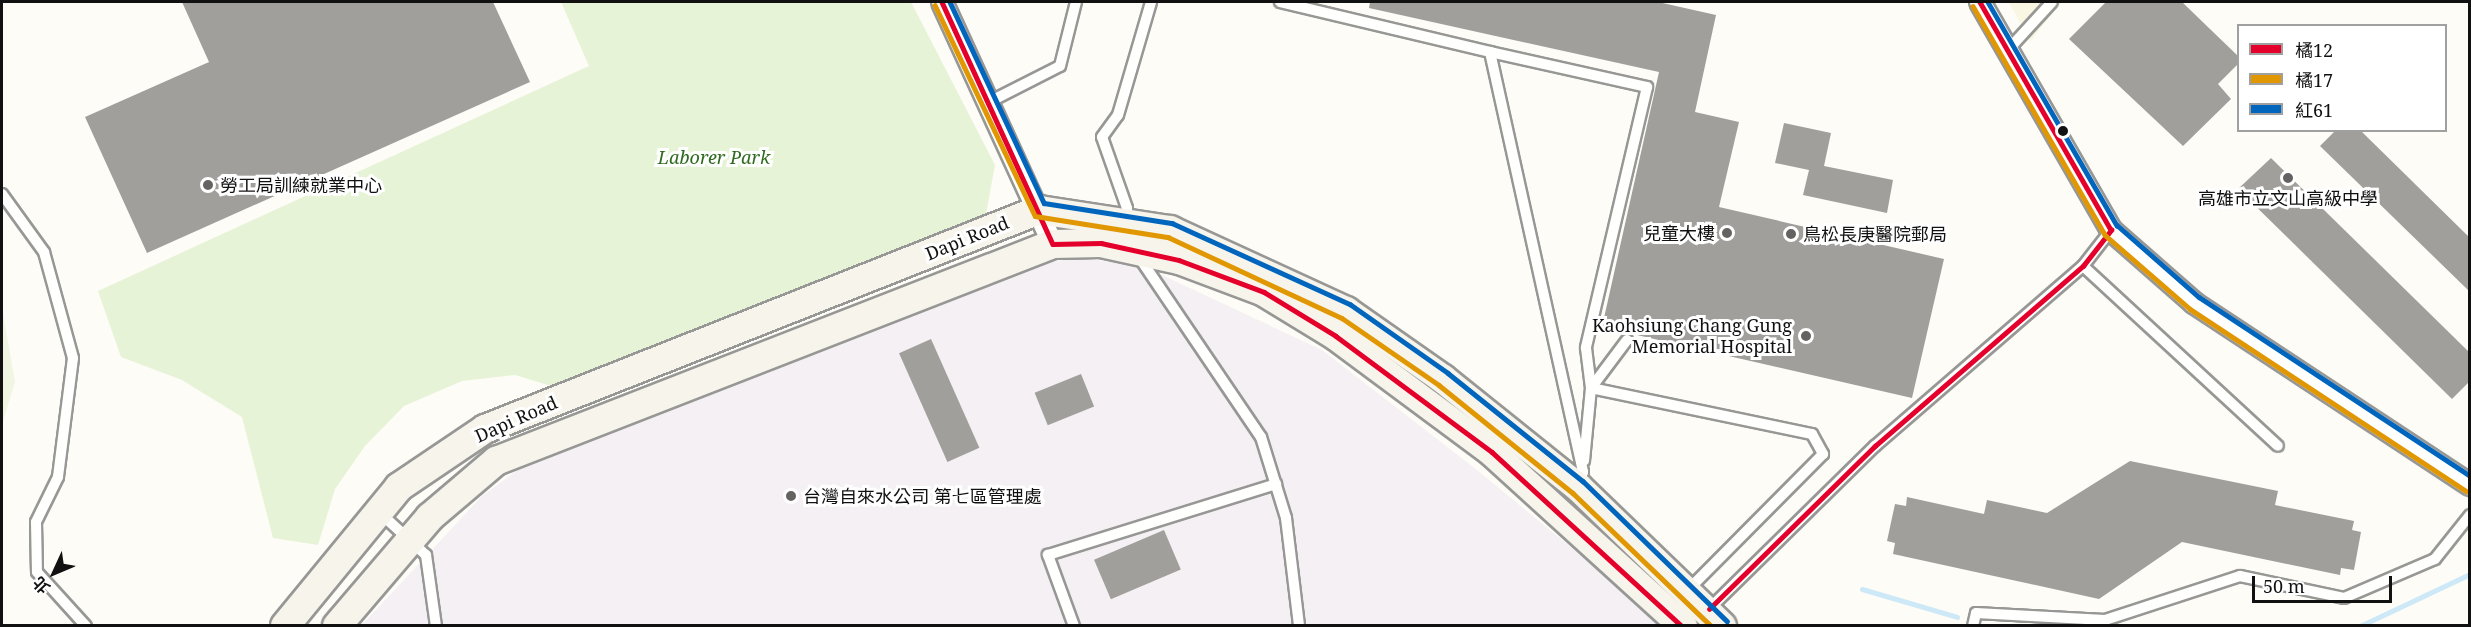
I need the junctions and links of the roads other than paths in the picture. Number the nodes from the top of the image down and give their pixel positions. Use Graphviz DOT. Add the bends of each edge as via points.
graph roads {
  1 [pos="942,2"];
  2 [pos="1076,2"];
  3 [pos="1151,2"];
  4 [pos="1280,2"];
  5 [pos="1980,2"];
  6 [pos="2052,2"];
  7 [pos="2008,50"];
  8 [pos="1490,52"];
  9 [pos="991,100"];
  10 [pos="2,194"];
  11 [pos="1039,210"];
  12 [pos="1126,221"];
  13 [pos="2111,230"];
  14 [pos="1053,244"];
  15 [pos="1134,249"];
  16 [pos="2083,266"];
  17 [pos="1627,340"];
  18 [pos="1591,388"];
  19 [pos="2278,446"];
  20 [pos="1580,479"];
  21 [pos="1276,484"];
  22 [pos="2469,485"];
  23 [pos="379,512"];
  24 [pos="2469,515"];
  25 [pos="411,539"];
  26 [pos="1706,608"];
  27 [pos="86,626"];
  28 [pos="285,626"];
  29 [pos="337,626"];
  30 [pos="436,626"];
  31 [pos="1074,626"];
  32 [pos="1299,626"];
  33 [pos="1683,626"];
  34 [pos="1973,626"];
  1 -- 9 [label="street"];
  2 -- 9 [label="lane" via="1060,66"];
  3 -- 12 [label="lane" via="1118,115 1102,137"];
  4 -- 8 [label="lane"];
  5 -- 7 [label="street"];
  6 -- 7 [label="lane"];
  7 -- 13 [label="street"];
  8 -- 18 [label="lane" via="1647,87 1586,348"];
  8 -- 20 [label="lane"];
  9 -- 11 [label="street"];
  10 -- 27 [label="lane" via="44,252 73,358 58,477 36,522 37,572"];
  11 -- 12 [label="main road, Dapi Road"];
  11 -- 14 [label="street"];
  11 -- 23 [label="main road, Dapi Road" via="485,429 399,487"];
  12 -- 20 [label="main road, Dapi Road" via="1170,230 1346,311"];
  13 -- 16 [label="lane"];
  13 -- 22 [label="street" via="2194,303"];
  14 -- 15 [label="main road, Dapi Road"];
  14 -- 25 [label="main road, Dapi Road" via="496,461"];
  15 -- 21 [label="lane" via="1261,437"];
  15 -- 33 [label="main road, Dapi Road" via="1179,260 1264,292 1336,336 1492,452"];
  16 -- 19 [label="lane"];
  16 -- 26 [label="lane" via="1875,446"];
  17 -- 18 [label="lane"];
  18 -- 20 [label="lane"];
  18 -- 26 [label="lane" via="1812,434 1822,454"];
  20 -- 26 [label="main road, Dapi Road"];
  21 -- 31 [label="lane" via="1048,555"];
  21 -- 32 [label="lane" via="1287,518"];
  23 -- 25 [label="lane"];
  23 -- 28 [label="main road, Dapi Road"];
  24 -- 34 [label="lane" via="2435,559 2343,598 2240,576 2105,620 1976,614"];
  25 -- 29 [label="main road, Dapi Road"];
  25 -- 30 [label="lane" via="426,555"];
}
